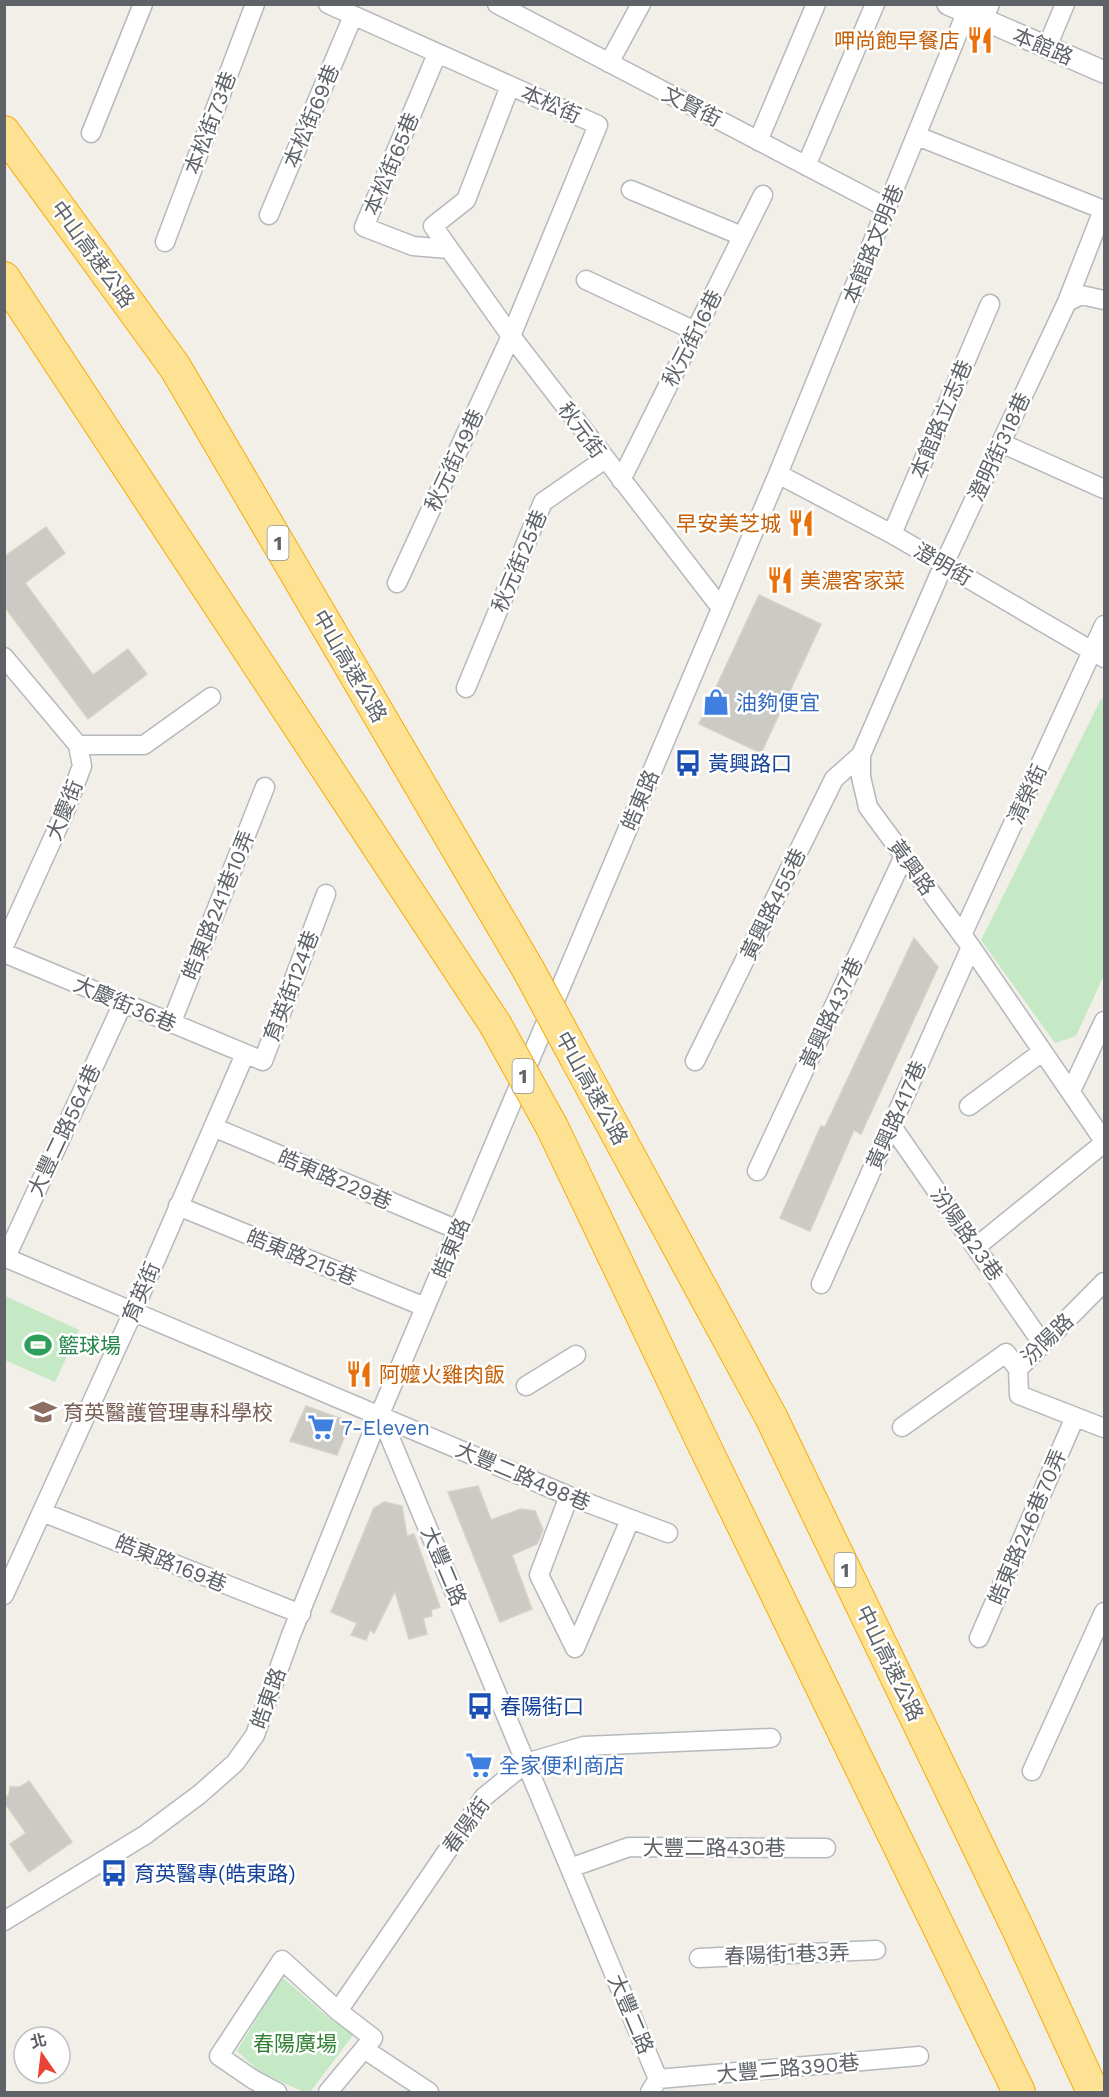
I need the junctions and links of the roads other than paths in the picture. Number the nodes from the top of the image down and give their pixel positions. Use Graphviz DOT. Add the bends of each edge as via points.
graph roads {
  1 [pos="143,4"];
  2 [pos="255,4"];
  3 [pos="328,4"];
  4 [pos="496,4"];
  5 [pos="641,4"];
  6 [pos="816,4"];
  7 [pos="875,4"];
  8 [pos="1065,4"];
  9 [pos="972,10"];
  10 [pos="353,16"];
  11 [pos="1047,47"];
  12 [pos="437,54"];
  13 [pos="609,63"];
  14 [pos="1104,72"];
  15 [pos="510,86"];
  16 [pos="4,132"];
  17 [pos="91,133"];
  18 [pos="917,136"];
  19 [pos="758,141"];
  20 [pos="806,166"];
  21 [pos="631,190"];
  22 [pos="763,195"];
  23 [pos="887,208"];
  24 [pos="1104,210"];
  25 [pos="269,215"];
  26 [pos="742,237"];
  27 [pos="165,242"];
  28 [pos="448,249"];
  29 [pos="4,278"];
  30 [pos="586,280"];
  31 [pos="1104,300"];
  32 [pos="1067,302"];
  33 [pos="990,304"];
  34 [pos="695,331"];
  35 [pos="511,336"];
  36 [pos="1001,443"];
  37 [pos="605,459"];
  38 [pos="778,474"];
  39 [pos="621,480"];
  40 [pos="1104,489"];
  41 [pos="892,534"];
  42 [pos="944,564"];
  43 [pos="397,584"];
  44 [pos="721,608"];
  45 [pos="1104,625"];
  46 [pos="1098,655"];
  47 [pos="4,657"];
  48 [pos="466,688"];
  49 [pos="211,698"];
  50 [pos="78,745"];
  51 [pos="861,754"];
  52 [pos="265,787"];
  53 [pos="903,856"];
  54 [pos="326,894"];
  55 [pos="966,941"];
  56 [pos="4,946"];
  57 [pos="4,953"];
  58 [pos="123,1003"];
  59 [pos="1104,1021"];
  60 [pos="171,1024"];
  61 [pos="1042,1052"];
  62 [pos="245,1054"];
  63 [pos="695,1060"];
  64 [pos="1071,1091"];
  65 [pos="969,1106"];
  66 [pos="891,1125"];
  67 [pos="213,1127"];
  68 [pos="1104,1142"];
  69 [pos="758,1171"];
  70 [pos="178,1206"];
  71 [pos="458,1230"];
  72 [pos="976,1247"];
  73 [pos="5,1257"];
  74 [pos="1104,1282"];
  75 [pos="821,1284"];
  76 [pos="425,1307"];
  77 [pos="132,1312"];
  78 [pos="1042,1343"];
  79 [pos="576,1355"];
  80 [pos="1018,1369"];
  81 [pos="526,1386"];
  82 [pos="380,1414"];
  83 [pos="1075,1417"];
  84 [pos="902,1427"];
  85 [pos="1104,1428"];
  86 [pos="569,1496"];
  87 [pos="42,1512"];
  88 [pos="630,1520"];
  89 [pos="668,1533"];
  90 [pos="4,1595"];
  91 [pos="1104,1611"];
  92 [pos="301,1614"];
  93 [pos="979,1638"];
  94 [pos="771,1738"];
  95 [pos="526,1763"];
  96 [pos="1032,1771"];
  97 [pos="826,1848"];
  98 [pos="570,1868"];
  99 [pos="4,1921"];
  100 [pos="876,1950"];
  101 [pos="699,1958"];
  102 [pos="338,2011"];
  103 [pos="364,2049"];
  104 [pos="919,2056"];
  105 [pos="249,2086"];
  106 [pos="654,2086"];
  107 [pos="277,2092"];
  108 [pos="328,2092"];
  109 [pos="429,2092"];
  110 [pos="1019,2092"];
  111 [pos="1094,2092"];
  1 -- 17 [label="street"];
  2 -- 27 [label="street, 本松街73巷"];
  3 -- 10 [label="street, 本松街"];
  4 -- 13 [label="street, 文賢街"];
  5 -- 13 [label="street"];
  6 -- 19 [label="street"];
  7 -- 20 [label="street"];
  8 -- 11 [label="street"];
  9 -- 11 [label="street, 本館路"];
  9 -- 18 [label="street, 本館路文明巷"];
  10 -- 12 [label="street, 本松街"];
  10 -- 25 [label="street, 本松街69巷"];
  11 -- 14 [label="street, 本館路"];
  12 -- 15 [label="street, 本松街"];
  12 -- 28 [label="street, 本松街65巷" via="364,227 413,246"];
  13 -- 19 [label="street, 文賢街"];
  15 -- 28 [label="street, 秋元街" via="466,200 433,226"];
  15 -- 35 [label="street, 本松街" via="598,126"];
  16 -- 111 [label="highway, 中山高速公路 / 1, bridge" via="175,367 528,969 771,1417"];
  18 -- 23 [label="street, 本館路文明巷"];
  18 -- 24 [label="street"];
  19 -- 20 [label="street, 文賢街"];
  20 -- 23 [label="street, 文賢街"];
  21 -- 26 [label="street"];
  22 -- 26 [label="street, 秋元街16巷"];
  23 -- 38 [label="street, 本館路文明巷"];
  24 -- 32 [label="street, 澄明街318巷"];
  26 -- 34 [label="street, 秋元街16巷"];
  28 -- 35 [label="street, 秋元街"];
  29 -- 110 [label="highway, 1, bridge" via="495,1024 552,1127"];
  30 -- 34 [label="street"];
  31 -- 32 [label="street" via="1081,295"];
  32 -- 36 [label="street, 澄明街318巷"];
  33 -- 41 [label="street, 本館路立志巷"];
  34 -- 39 [label="street, 秋元街16巷"];
  35 -- 37 [label="street, 秋元街"];
  35 -- 43 [label="street, 秋元街49巷"];
  36 -- 40 [label="street"];
  36 -- 42 [label="street, 澄明街318巷"];
  37 -- 39 [label="street, 秋元街"];
  37 -- 48 [label="street, 秋元街25巷" via="543,502"];
  38 -- 41 [label="street, 澄明街"];
  38 -- 44 [label="street, 皓東路"];
  39 -- 44 [label="street, 秋元街"];
  41 -- 42 [label="street, 澄明街"];
  42 -- 46 [label="street, 澄明街"];
  42 -- 51 [label="street, 黃興路"];
  44 -- 71 [label="street, 皓東路"];
  45 -- 46 [label="street, 清榮街"];
  46 -- 55 [label="street, 清榮街"];
  47 -- 50 [label="street"];
  49 -- 50 [label="street" via="144,745"];
  50 -- 56 [label="street, 大慶街" via="82,766"];
  51 -- 53 [label="street, 黃興路" via="861,777 868,807"];
  51 -- 63 [label="street, 黃興路455巷" via="834,779"];
  52 -- 60 [label="street, 皓東路241巷10弄"];
  53 -- 55 [label="street, 黃興路"];
  53 -- 69 [label="street, 黃興路437巷"];
  54 -- 62 [label="street, 育英街124巷" via="263,1061"];
  55 -- 61 [label="street, 黃興路"];
  55 -- 66 [label="street, 黃興路417巷"];
  57 -- 58 [label="street, 大慶街36巷"];
  58 -- 60 [label="street, 大慶街36巷"];
  58 -- 73 [label="street, 大豐二路564巷"];
  59 -- 64 [label="street"];
  60 -- 62 [label="street, 大慶街36巷"];
  61 -- 64 [label="street, 黃興路"];
  61 -- 65 [label="street"];
  62 -- 67 [label="street, 育英街"];
  64 -- 68 [label="street, 黃興路"];
  66 -- 72 [label="street, 汾陽路23巷"];
  66 -- 75 [label="street, 黃興路417巷"];
  67 -- 70 [label="street, 育英街"];
  67 -- 71 [label="street, 皓東路229巷"];
  68 -- 72 [label="street"];
  70 -- 76 [label="street, 皓東路215巷"];
  70 -- 77 [label="street, 育英街"];
  71 -- 76 [label="street, 皓東路"];
  72 -- 78 [label="street, 汾陽路23巷"];
  73 -- 77 [label="street"];
  74 -- 78 [label="street, 汾陽路"];
  76 -- 82 [label="street, 皓東路"];
  77 -- 82 [label="street"];
  77 -- 87 [label="street, 育英街"];
  78 -- 80 [label="street, 汾陽路"];
  79 -- 81 [label="street"];
  80 -- 83 [label="street" via="1019,1395"];
  80 -- 84 [label="street, 汾陽路" via="1006,1353"];
  82 -- 86 [label="street, 大豐二路498巷"];
  82 -- 92 [label="street, 皓東路"];
  82 -- 95 [label="street, 大豐二路"];
  83 -- 85 [label="street"];
  83 -- 93 [label="street, 皓東路246巷70弄"];
  86 -- 88 [label="street, 大豐二路498巷"];
  86 -- 88 [label="street" via="539,1575 575,1648"];
  87 -- 90 [label="street, 育英街"];
  87 -- 92 [label="street, 皓東路169巷"];
  88 -- 89 [label="street, 大豐二路498巷"];
  91 -- 96 [label="street"];
  92 -- 99 [label="street, 皓東路" via="255,1735 235,1763 145,1835"];
  94 -- 95 [label="street, 春陽街" via="584,1746"];
  95 -- 98 [label="street, 大豐二路"];
  95 -- 102 [label="street, 春陽街" via="484,1797"];
  97 -- 98 [label="street, 大豐二路430巷" via="629,1847"];
  98 -- 106 [label="street, 大豐二路"];
  100 -- 101 [label="street, 春陽街1巷3弄"];
  102 -- 103 [label="street" via="372,2038"];
  102 -- 105 [label="street" via="282,1960 219,2056"];
  103 -- 108 [label="street"];
  103 -- 109 [label="street"];
  104 -- 106 [label="street, 大豐二路390巷"];
  105 -- 107 [label="street"];
}
